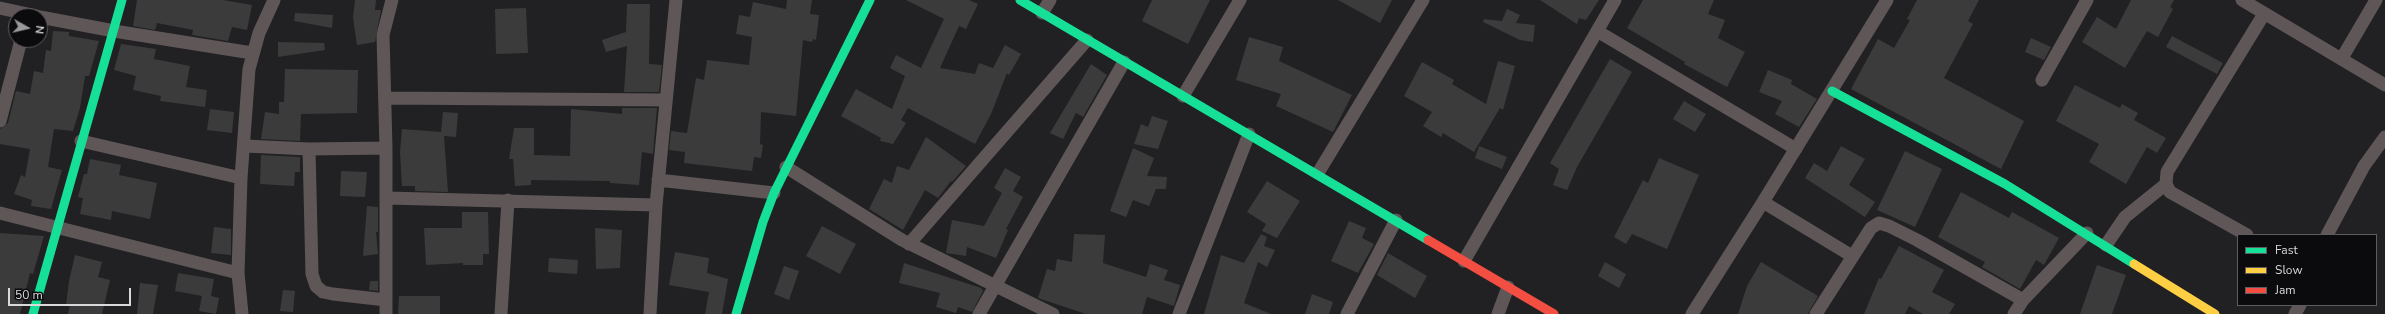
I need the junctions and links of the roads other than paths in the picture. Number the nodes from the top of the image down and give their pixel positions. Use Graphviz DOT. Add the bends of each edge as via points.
graph roads {
  1 [pos="122,0"];
  2 [pos="274,0"];
  3 [pos="392,0"];
  4 [pos="676,0"];
  5 [pos="870,0"];
  6 [pos="1020,0"];
  7 [pos="1050,0"];
  8 [pos="1240,0"];
  9 [pos="1423,0"];
  10 [pos="1615,0"];
  11 [pos="1887,0"];
  12 [pos="2087,0"];
  13 [pos="2242,0"];
  14 [pos="2376,0"];
  15 [pos="1042,13"];
  16 [pos="2264,14"];
  17 [pos="48,19"];
  18 [pos="114,31"];
  19 [pos="1597,31"];
  20 [pos="1087,40"];
  21 [pos="18,48"];
  22 [pos="252,54"];
  23 [pos="2342,58"];
  24 [pos="1124,62"];
  25 [pos="5,78"];
  26 [pos="2042,80"];
  27 [pos="2385,85"];
  28 [pos="1832,91"];
  29 [pos="1182,96"];
  30 [pos="385,98"];
  31 [pos="666,100"];
  32 [pos="0,121"];
  33 [pos="1249,134"];
  34 [pos="2385,137"];
  35 [pos="81,141"];
  36 [pos="245,146"];
  37 [pos="386,148"];
  38 [pos="309,149"];
  39 [pos="1796,149"];
  40 [pos="786,168"];
  41 [pos="1318,173"];
  42 [pos="242,178"];
  43 [pos="658,180"];
  44 [pos="2166,184"];
  45 [pos="774,193"];
  46 [pos="387,198"];
  47 [pos="508,200"];
  48 [pos="1763,202"];
  49 [pos="656,204"];
  50 [pos="0,213"];
  51 [pos="1396,220"];
  52 [pos="58,230"];
  53 [pos="2087,233"];
  54 [pos="2245,234"];
  55 [pos="2328,234"];
  56 [pos="909,244"];
  57 [pos="2106,245"];
  58 [pos="1852,256"];
  59 [pos="1464,261"];
  60 [pos="238,273"];
  61 [pos="995,287"];
  62 [pos="1508,287"];
  63 [pos="386,300"];
  64 [pos="2023,300"];
  65 [pos="33,314"];
  66 [pos="242,314"];
  67 [pos="386,314"];
  68 [pos="501,314"];
  69 [pos="650,314"];
  70 [pos="736,314"];
  71 [pos="979,314"];
  72 [pos="1053,314"];
  73 [pos="1179,314"];
  74 [pos="1347,314"];
  75 [pos="1498,314"];
  76 [pos="1554,314"];
  77 [pos="1692,314"];
  78 [pos="1816,314"];
  79 [pos="2014,314"];
  80 [pos="2215,314"];
  1 -- 18 [label="street"];
  2 -- 22 [label="street"];
  3 -- 30 [label="street" via="383,35"];
  4 -- 31 [label="street"];
  5 -- 40 [label="street"];
  6 -- 15 [label="street"];
  7 -- 15 [label="street"];
  8 -- 29 [label="street"];
  9 -- 41 [label="street"];
  10 -- 19 [label="street"];
  11 -- 28 [label="street"];
  12 -- 26 [label="street"];
  13 -- 16 [label="street"];
  14 -- 23 [label="street"];
  15 -- 20 [label="street"];
  16 -- 23 [label="street"];
  16 -- 44 [label="street" via="2167,172"];
  17 -- 18 [label="street"];
  18 -- 22 [label="street"];
  18 -- 35 [label="street"];
  19 -- 39 [label="street"];
  19 -- 59 [label="street"];
  20 -- 24 [label="street"];
  20 -- 56 [label="street"];
  21 -- 25 [label="street"];
  22 -- 36 [label="street"];
  23 -- 27 [label="street"];
  24 -- 29 [label="street"];
  24 -- 61 [label="street"];
  25 -- 32 [label="street"];
  28 -- 39 [label="street"];
  28 -- 53 [label="street" via="1929,141"];
  29 -- 33 [label="street"];
  30 -- 31 [label="street"];
  30 -- 37 [label="street"];
  31 -- 43 [label="street"];
  33 -- 41 [label="street"];
  33 -- 73 [label="street"];
  34 -- 55 [label="street" via="2364,166"];
  35 -- 42 [label="street"];
  35 -- 52 [label="street"];
  36 -- 38 [label="street"];
  36 -- 42 [label="street"];
  37 -- 38 [label="street"];
  37 -- 46 [label="street"];
  38 -- 63 [label="street" via="312,274 316,286 323,292"];
  39 -- 48 [label="street"];
  40 -- 45 [label="street"];
  40 -- 56 [label="street"];
  41 -- 51 [label="street"];
  42 -- 60 [label="street"];
  43 -- 45 [label="street"];
  43 -- 49 [label="street"];
  44 -- 54 [label="street" via="2170,192"];
  44 -- 57 [label="street" via="2125,217"];
  45 -- 70 [label="street"];
  46 -- 47 [label="street"];
  46 -- 63 [label="street"];
  47 -- 49 [label="street"];
  47 -- 68 [label="street"];
  48 -- 58 [label="street"];
  48 -- 77 [label="street"];
  49 -- 69 [label="street"];
  50 -- 52 [label="street"];
  51 -- 59 [label="street"];
  51 -- 74 [label="street"];
  52 -- 60 [label="street"];
  52 -- 65 [label="street"];
  53 -- 57 [label="street"];
  53 -- 64 [label="street"];
  56 -- 61 [label="street"];
  57 -- 80 [label="street"];
  58 -- 64 [label="street" via="1871,228 1879,223 1889,226"];
  58 -- 78 [label="street"];
  59 -- 62 [label="street"];
  60 -- 66 [label="street"];
  61 -- 71 [label="street"];
  61 -- 72 [label="street"];
  62 -- 75 [label="street"];
  62 -- 76 [label="street"];
  63 -- 67 [label="street"];
  64 -- 79 [label="street"];
}
